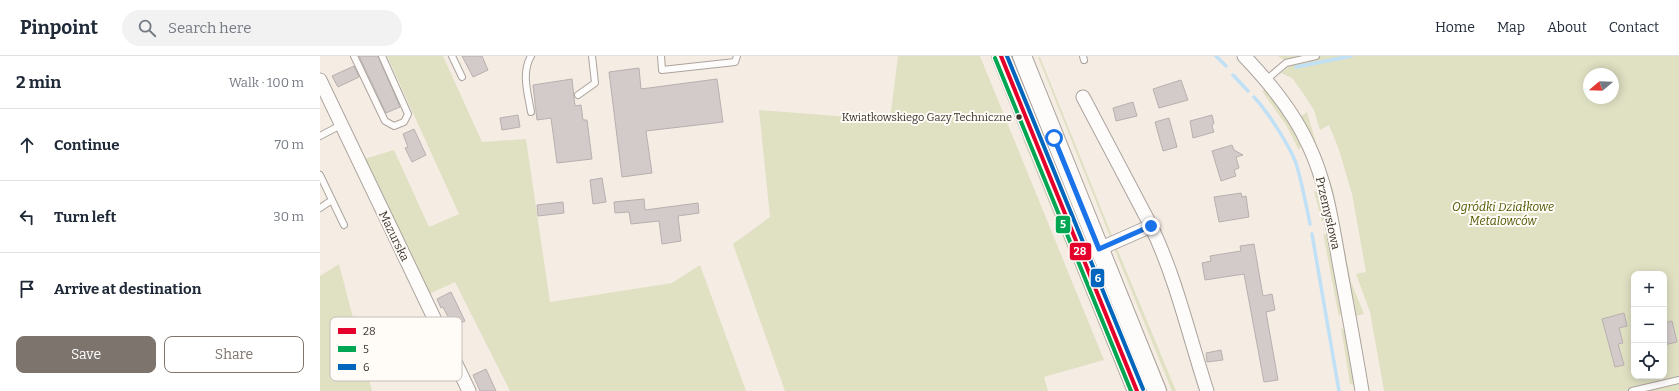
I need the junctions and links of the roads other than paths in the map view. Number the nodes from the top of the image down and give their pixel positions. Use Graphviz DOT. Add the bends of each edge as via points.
graph roads {
  1 [pos="354,56"];
  2 [pos="382,56"];
  3 [pos="452,56"];
  4 [pos="531,56"];
  5 [pos="592,56"];
  6 [pos="661,56"];
  7 [pos="736,56"];
  8 [pos="1001,56"];
  9 [pos="1022,56"];
  10 [pos="1244,56"];
  11 [pos="1316,56"];
  12 [pos="462,77"];
  13 [pos="320,80"];
  14 [pos="1266,80"];
  15 [pos="578,95"];
  16 [pos="1083,97"];
  17 [pos="531,112"];
  18 [pos="341,125"];
  19 [pos="320,136"];
  20 [pos="320,175"];
  21 [pos="332,200"];
  22 [pos="320,208"];
  23 [pos="344,225"];
  24 [pos="1151,226"];
  25 [pos="1099,249"];
  26 [pos="433,317"];
  27 [pos="462,376"];
  28 [pos="1679,380"];
  29 [pos="469,391"];
  30 [pos="1137,391"];
  31 [pos="1157,391"];
  32 [pos="1207,391"];
  33 [pos="1362,391"];
  34 [pos="1632,391"];
  1 -- 2 [label="lane" via="384,121 394,126 404,122 408,114"];
  3 -- 12 [label="lane"];
  4 -- 17 [label="lane" via="525,75"];
  5 -- 15 [label="lane" via="595,83"];
  6 -- 7 [label="lane" via="662,70 735,62"];
  8 -- 30 [label="street"];
  9 -- 25 [label="street"];
  10 -- 14 [label="street, Przemysłowa"];
  11 -- 14 [label="lane" via="1286,63"];
  13 -- 18 [label="street, Mazurska"];
  14 -- 33 [label="street, Przemysłowa" via="1308,144 1322,179 1330,210"];
  16 -- 24 [label="street"];
  18 -- 19 [label="lane"];
  18 -- 26 [label="street, Mazurska"];
  20 -- 21 [label="lane"];
  21 -- 22 [label="lane"];
  21 -- 23 [label="lane"];
  24 -- 25 [label="street"];
  24 -- 32 [label="street" via="1160,245"];
  25 -- 31 [label="street"];
  27 -- 29 [label="street, Mazurska"];
  28 -- 34 [label="lane"];
}
